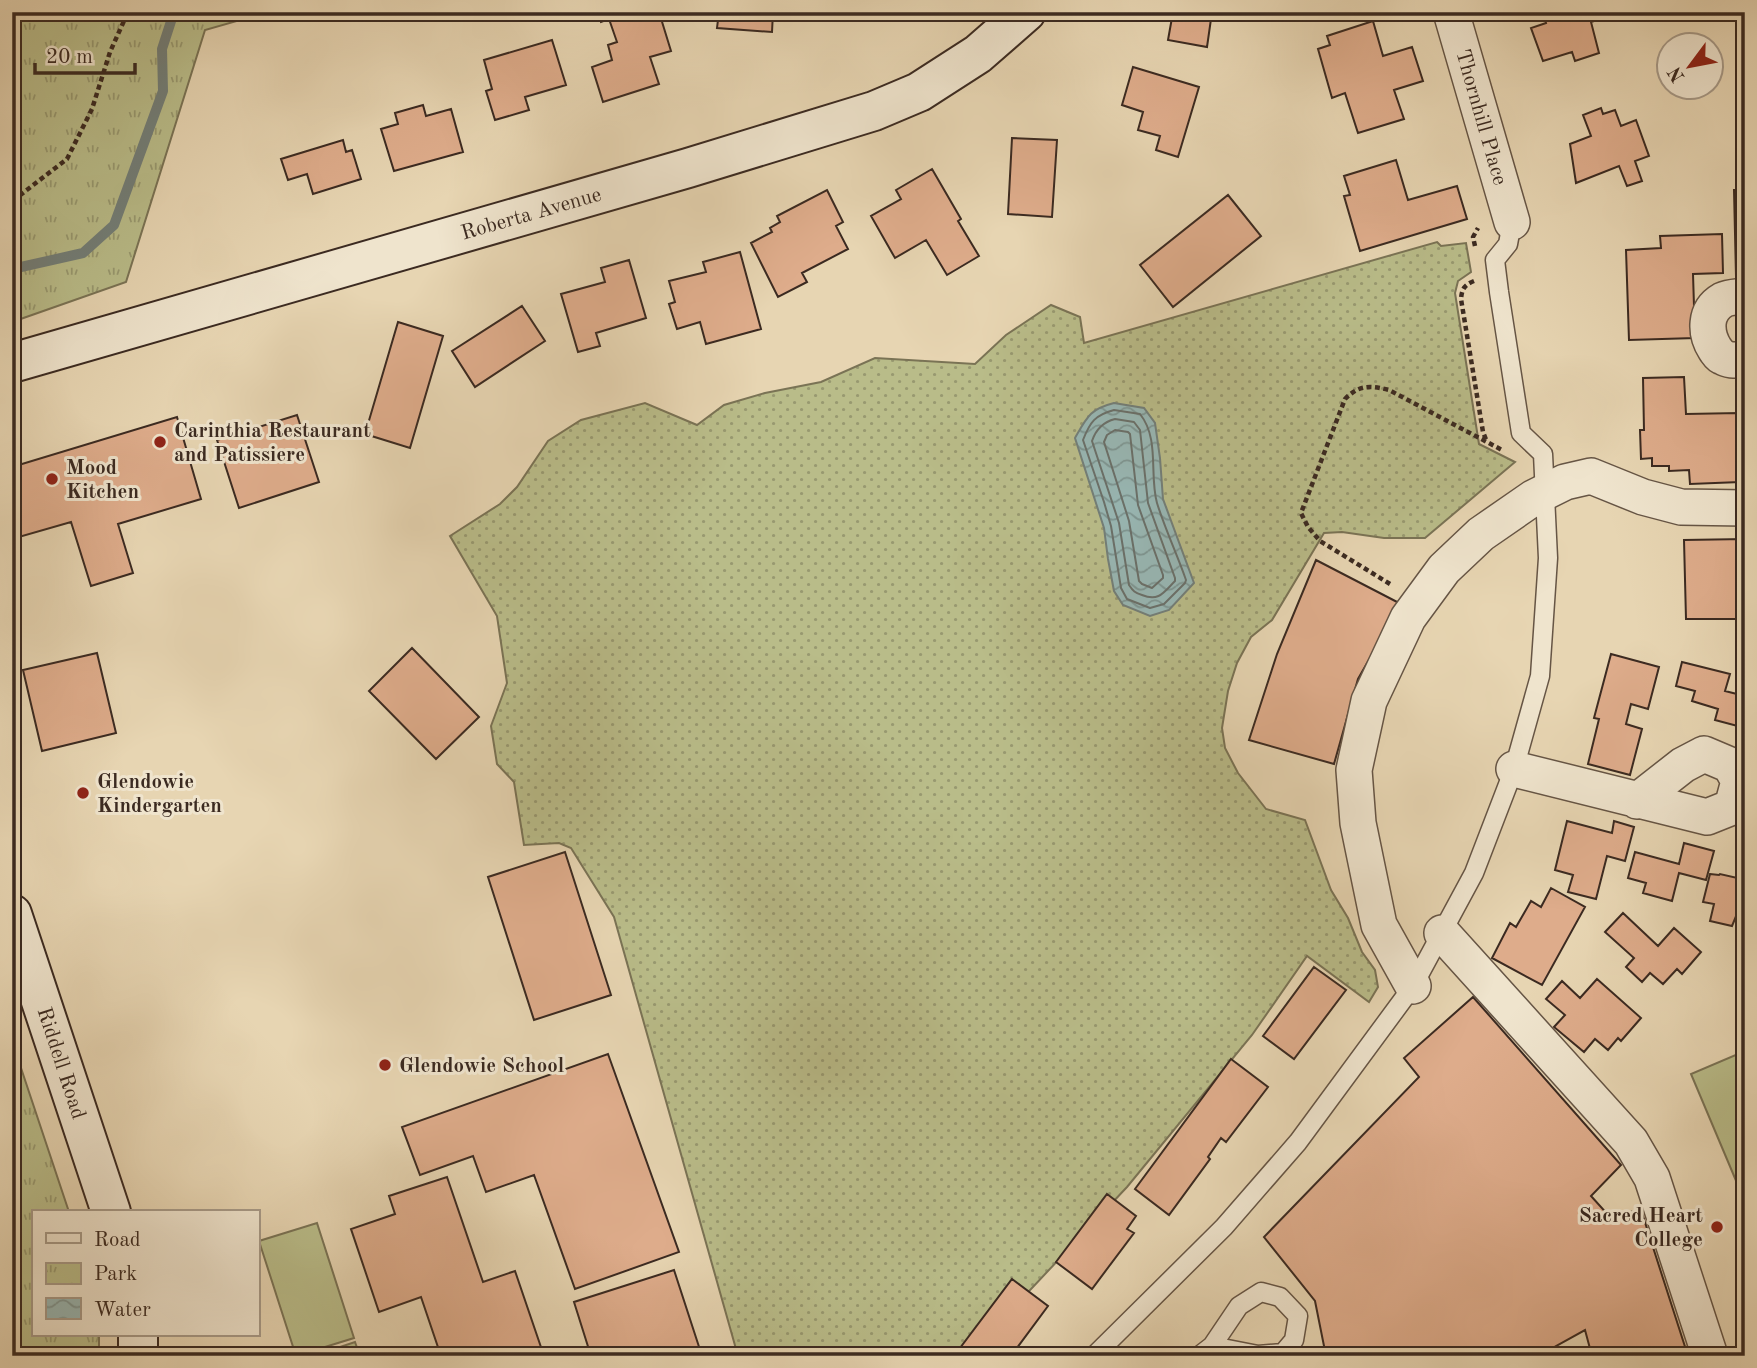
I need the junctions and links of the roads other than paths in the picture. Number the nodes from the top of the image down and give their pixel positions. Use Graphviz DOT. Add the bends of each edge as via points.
graph roads {
  1 [pos="1026,12"];
  2 [pos="1451,12"];
  3 [pos="1512,222"];
  4 [pos="1745,296"];
  5 [pos="1745,360"];
  6 [pos="12,363"];
  7 [pos="1544,491"];
  8 [pos="1745,508"];
  9 [pos="1514,769"];
  10 [pos="1637,801"];
  11 [pos="12,914"];
  12 [pos="1442,933"];
  13 [pos="1413,986"];
  14 [pos="110,1210"];
  15 [pos="137,1336"];
  16 [pos="1206,1351"];
  17 [pos="121,1355"];
  18 [pos="1094,1356"];
  19 [pos="1710,1356"];
  1 -- 6 [label="street, Roberta Avenue" via="978,54 919,92 874,111"];
  2 -- 3 [label="street, Thornhill Place"];
  3 -- 7 [label="lane" via="1508,244 1495,260 1521,433 1543,454"];
  4 -- 5 [label="street" via="1724,299 1708,318 1707,327 1720,357"];
  7 -- 8 [label="street" via="1591,476 1681,507"];
  7 -- 9 [label="lane" via="1548,558 1541,676"];
  7 -- 13 [label="street" via="1482,534 1444,569 1408,618 1369,701 1354,770 1358,823 1378,925"];
  9 -- 10 [label="street"];
  9 -- 12 [label="lane" via="1474,873"];
  11 -- 14 [label="street, Riddell Road"];
  12 -- 13 [label="lane"];
  12 -- 19 [label="street" via="1631,1142 1652,1178"];
  13 -- 18 [label="lane" via="1298,1142 1224,1227"];
  15 -- 17 [label="street"];
  16 -- 16 [label="lane" via="1239,1306 1261,1292 1280,1297 1298,1316 1294,1339 1283,1353"];
}
